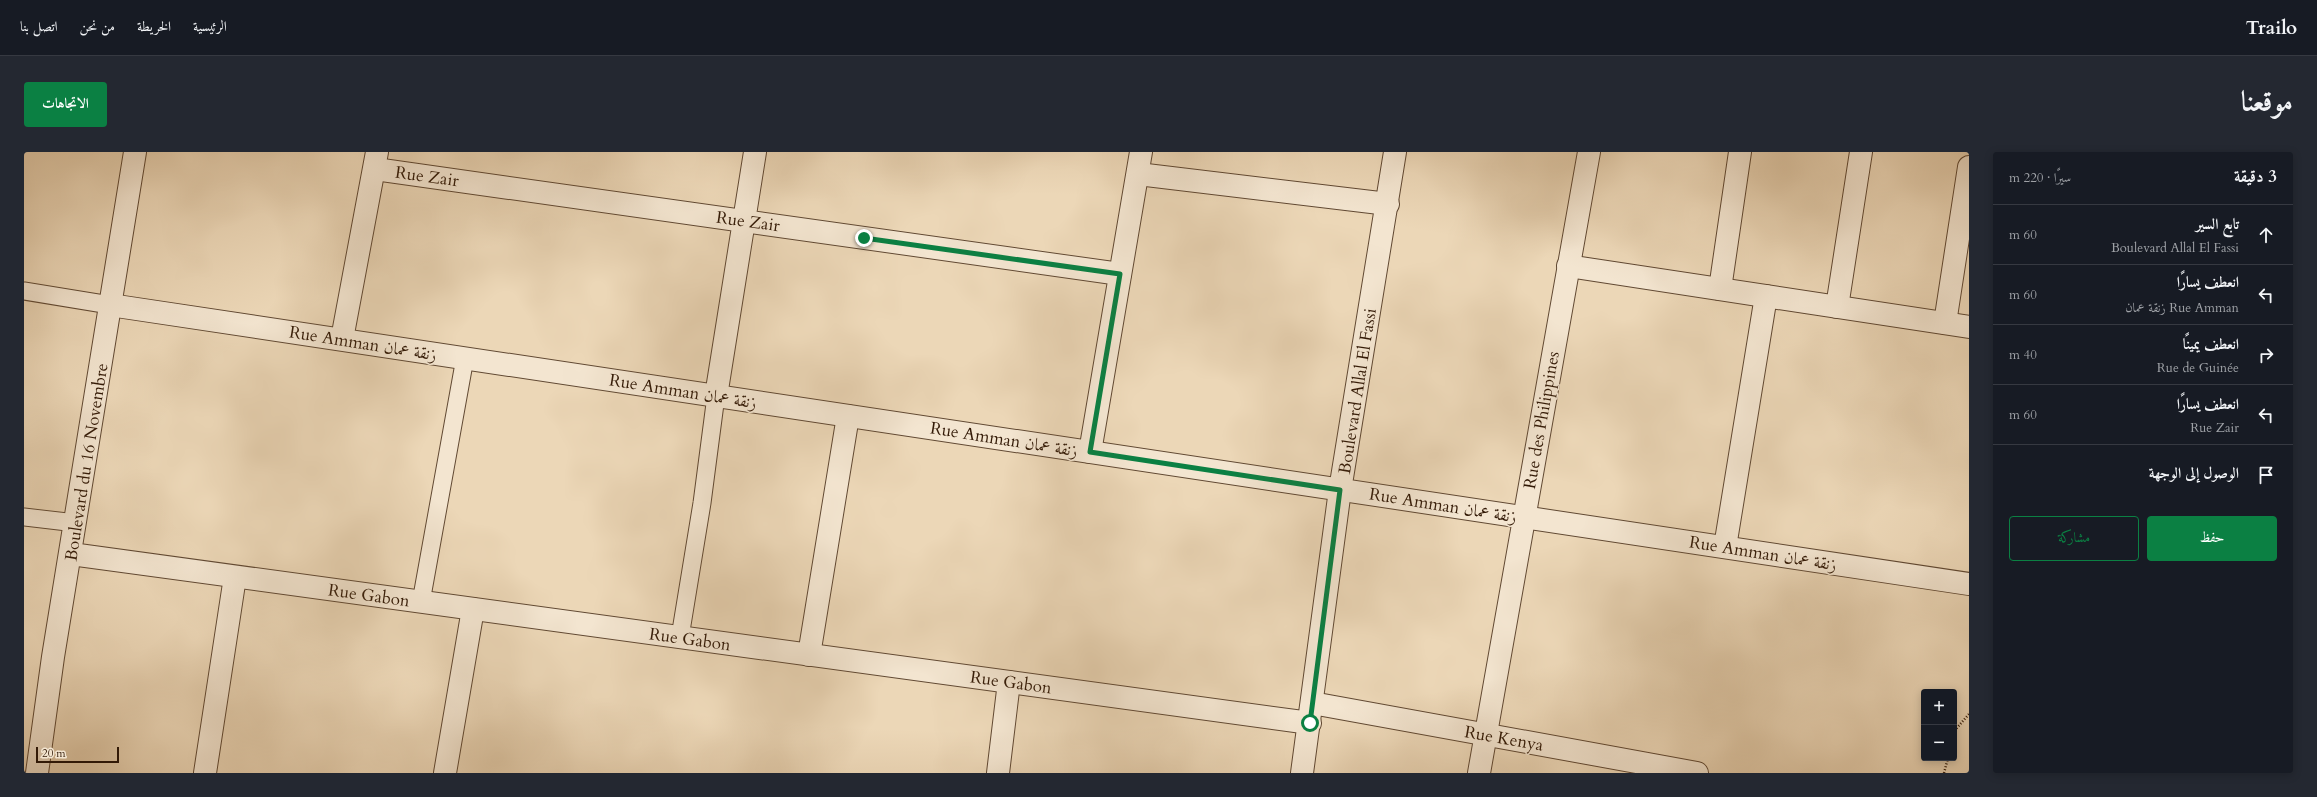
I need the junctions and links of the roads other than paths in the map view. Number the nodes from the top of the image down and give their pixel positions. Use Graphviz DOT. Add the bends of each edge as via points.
graph roads {
  1 [pos="135,152"];
  2 [pos="755,152"];
  3 [pos="1141,152"];
  4 [pos="1395,152"];
  5 [pos="1589,152"];
  6 [pos="1740,152"];
  7 [pos="1861,152"];
  8 [pos="376,161"];
  9 [pos="1969,166"];
  10 [pos="1138,174"];
  11 [pos="1388,204"];
  12 [pos="744,221"];
  13 [pos="1568,266"];
  14 [pos="1120,274"];
  15 [pos="1720,289"];
  16 [pos="24,291"];
  17 [pos="1766,296"];
  18 [pos="110,305"];
  19 [pos="1837,306"];
  20 [pos="1945,323"];
  21 [pos="1969,327"];
  22 [pos="342,339"];
  23 [pos="465,358"];
  24 [pos="716,396"];
  25 [pos="848,416"];
  26 [pos="1090,452"];
  27 [pos="1340,490"];
  28 [pos="24,517"];
  29 [pos="1524,517"];
  30 [pos="76,523"];
  31 [pos="1725,547"];
  32 [pos="71,554"];
  33 [pos="235,577"];
  34 [pos="1969,584"];
  35 [pos="421,602"];
  36 [pos="473,609"];
  37 [pos="680,637"];
  38 [pos="809,655"];
  39 [pos="1009,682"];
  40 [pos="1311,713"];
  41 [pos="1485,734"];
  42 [pos="206,764"];
  43 [pos="38,773"];
  44 [pos="445,773"];
  45 [pos="998,773"];
  46 [pos="1302,773"];
  47 [pos="1479,773"];
  48 [pos="1697,773"];
  1 -- 18 [label="street, Boulevard du 16 Novembre"];
  2 -- 12 [label="street"];
  3 -- 10 [label="street"];
  4 -- 11 [label="street, Boulevard Allal El Fassi"];
  5 -- 13 [label="street, Rue des Philippines"];
  6 -- 15 [label="street"];
  7 -- 19 [label="street"];
  8 -- 12 [label="street, Rue Zair"];
  8 -- 22 [label="street"];
  9 -- 20 [label="street"];
  10 -- 11 [label="street"];
  10 -- 14 [label="street"];
  11 -- 27 [label="street, Boulevard Allal El Fassi"];
  12 -- 14 [label="street, Rue Zair"];
  12 -- 24 [label="street"];
  13 -- 15 [label="street"];
  13 -- 29 [label="street, Rue des Philippines"];
  14 -- 26 [label="street"];
  15 -- 17 [label="street"];
  16 -- 18 [label="lane"];
  17 -- 19 [label="street"];
  17 -- 31 [label="street"];
  18 -- 22 [label="street, Rue Amman زنقة عمان"];
  18 -- 30 [label="street, Boulevard du 16 Novembre"];
  19 -- 20 [label="street"];
  20 -- 21 [label="street"];
  22 -- 23 [label="street, Rue Amman زنقة عمان"];
  23 -- 24 [label="street, Rue Amman زنقة عمان"];
  23 -- 35 [label="lane"];
  24 -- 25 [label="street, Rue Amman زنقة عمان"];
  24 -- 37 [label="lane"];
  25 -- 26 [label="street, Rue Amman زنقة عمان"];
  25 -- 38 [label="street"];
  26 -- 27 [label="street, Rue Amman زنقة عمان"];
  27 -- 29 [label="street, Rue Amman زنقة عمان"];
  27 -- 40 [label="street, Boulevard Allal El Fassi"];
  28 -- 30 [label="lane"];
  29 -- 31 [label="street, Rue Amman زنقة عمان"];
  29 -- 41 [label="street, Rue des Philippines"];
  30 -- 32 [label="street, Boulevard du 16 Novembre"];
  31 -- 34 [label="street, Rue Amman زنقة عمان"];
  32 -- 33 [label="street, Rue Gabon"];
  32 -- 43 [label="street, Boulevard du 16 Novembre" via="53,657"];
  33 -- 35 [label="street, Rue Gabon"];
  33 -- 42 [label="street"];
  35 -- 36 [label="street, Rue Gabon"];
  36 -- 37 [label="street, Rue Gabon"];
  36 -- 44 [label="street"];
  37 -- 38 [label="street, Rue Gabon"];
  38 -- 39 [label="street, Rue Gabon"];
  39 -- 40 [label="street, Rue Gabon"];
  39 -- 45 [label="street"];
  40 -- 41 [label="street, Rue Kenya"];
  40 -- 46 [label="street, Boulevard Allal El Fassi"];
  41 -- 47 [label="street, Rue des Philippines"];
  41 -- 48 [label="street, Rue Kenya"];
}
